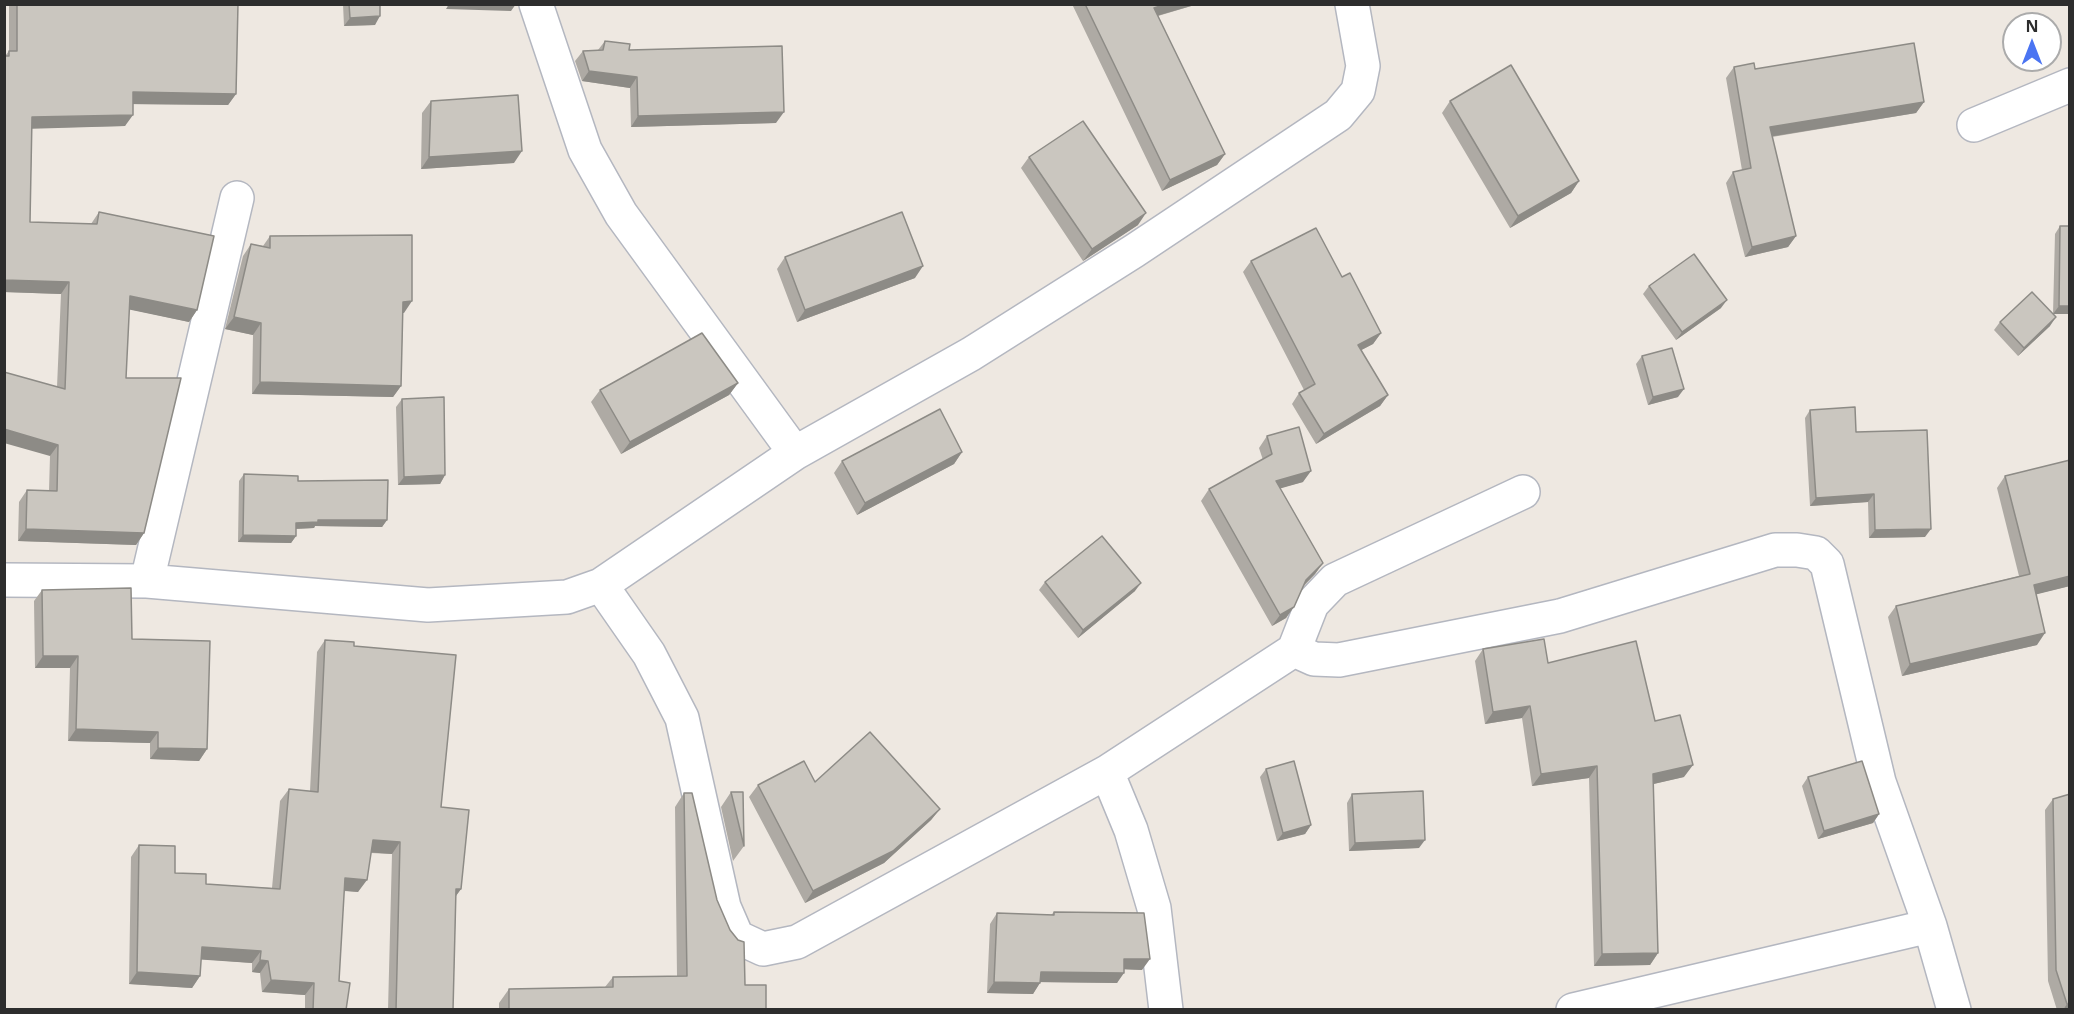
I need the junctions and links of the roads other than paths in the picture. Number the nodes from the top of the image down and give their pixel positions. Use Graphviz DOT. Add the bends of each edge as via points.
graph roads {
  1 [pos="536,4"];
  2 [pos="1352,4"];
  3 [pos="2070,85"];
  4 [pos="1974,125"];
  5 [pos="237,198"];
  6 [pos="795,453"];
  7 [pos="1523,492"];
  8 [pos="4,580"];
  9 [pos="147,581"];
  10 [pos="601,585"];
  11 [pos="1294,650"];
  12 [pos="1107,772"];
  13 [pos="1930,926"];
  14 [pos="1166,1010"];
  15 [pos="1573,1010"];
  16 [pos="1954,1010"];
  1 -- 6 [label="street" via="585,150 621,214"];
  2 -- 6 [label="street" via="1363,66 1358,90 1338,115 971,354"];
  3 -- 4 [label="street"];
  5 -- 9 [label="street"];
  6 -- 10 [label="street"];
  7 -- 11 [label="street" via="1335,580 1312,604"];
  8 -- 9 [label="street"];
  9 -- 10 [label="street" via="428,605 567,597"];
  10 -- 12 [label="street" via="649,654 682,718 724,907 737,937 763,949 797,942"];
  11 -- 12 [label="street"];
  11 -- 13 [label="street" via="1314,659 1339,660 1560,616 1775,550 1816,553 1827,564 1879,782"];
  12 -- 14 [label="street" via="1131,830 1154,908"];
  13 -- 15 [label="street"];
  13 -- 16 [label="street"];
}
